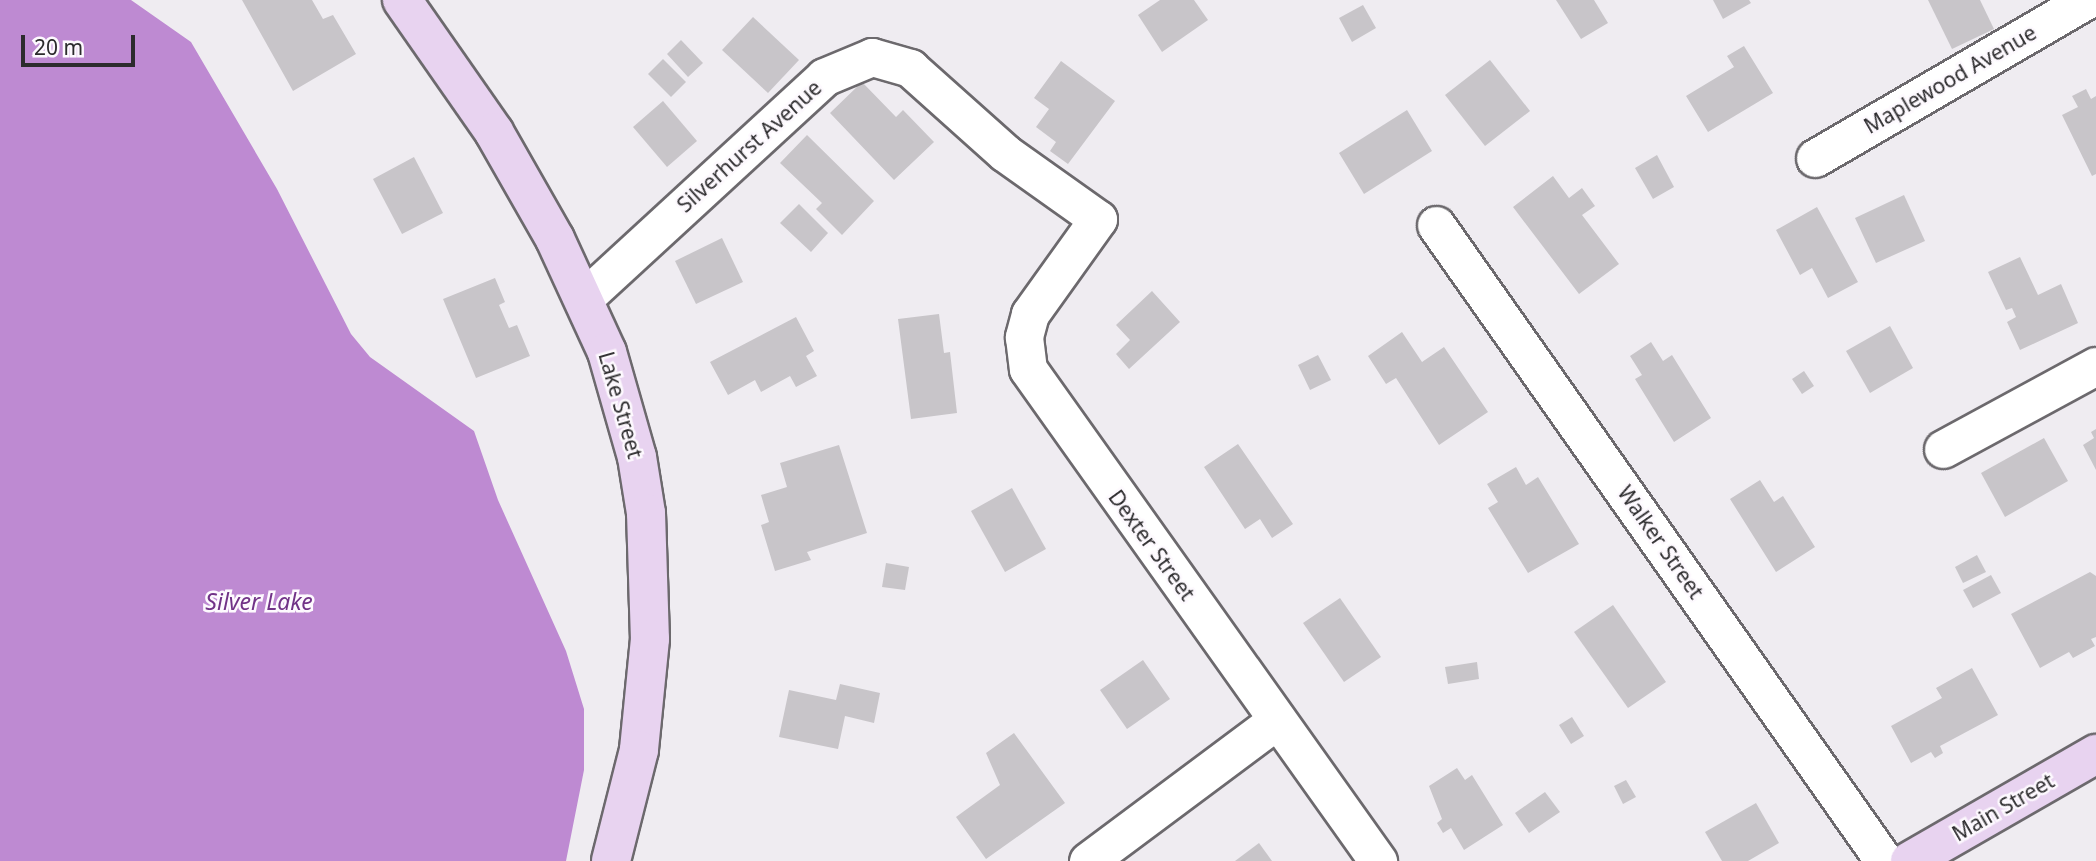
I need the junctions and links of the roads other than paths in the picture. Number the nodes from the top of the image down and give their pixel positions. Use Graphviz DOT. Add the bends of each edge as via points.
graph roads {
  1 [pos="402,0"];
  2 [pos="2086,0"];
  3 [pos="1815,158"];
  4 [pos="1098,219"];
  5 [pos="1436,225"];
  6 [pos="584,298"];
  7 [pos="2096,366"];
  8 [pos="1943,449"];
  9 [pos="1277,720"];
  10 [pos="2096,754"];
  11 [pos="611,861"];
  12 [pos="1088,861"];
  13 [pos="1378,861"];
  14 [pos="1884,861"];
  15 [pos="1910,861"];
  1 -- 6 [label="street, Lake Street" via="527,185"];
  2 -- 3 [label="street, Maplewood Avenue"];
  4 -- 6 [label="street, Silverhurst Avenue" via="1005,153 910,68 872,57 824,77 801,94"];
  4 -- 9 [label="street, Dexter Street" via="1031,314 1024,337 1025,361"];
  5 -- 14 [label="street, Walker Street"];
  6 -- 11 [label="street, Lake Street" via="607,352 637,457 649,573 650,639 639,750"];
  7 -- 8 [label="street"];
  9 -- 12 [label="street"];
  9 -- 13 [label="street, Dexter Street"];
  10 -- 15 [label="street, Main Street"];
}
